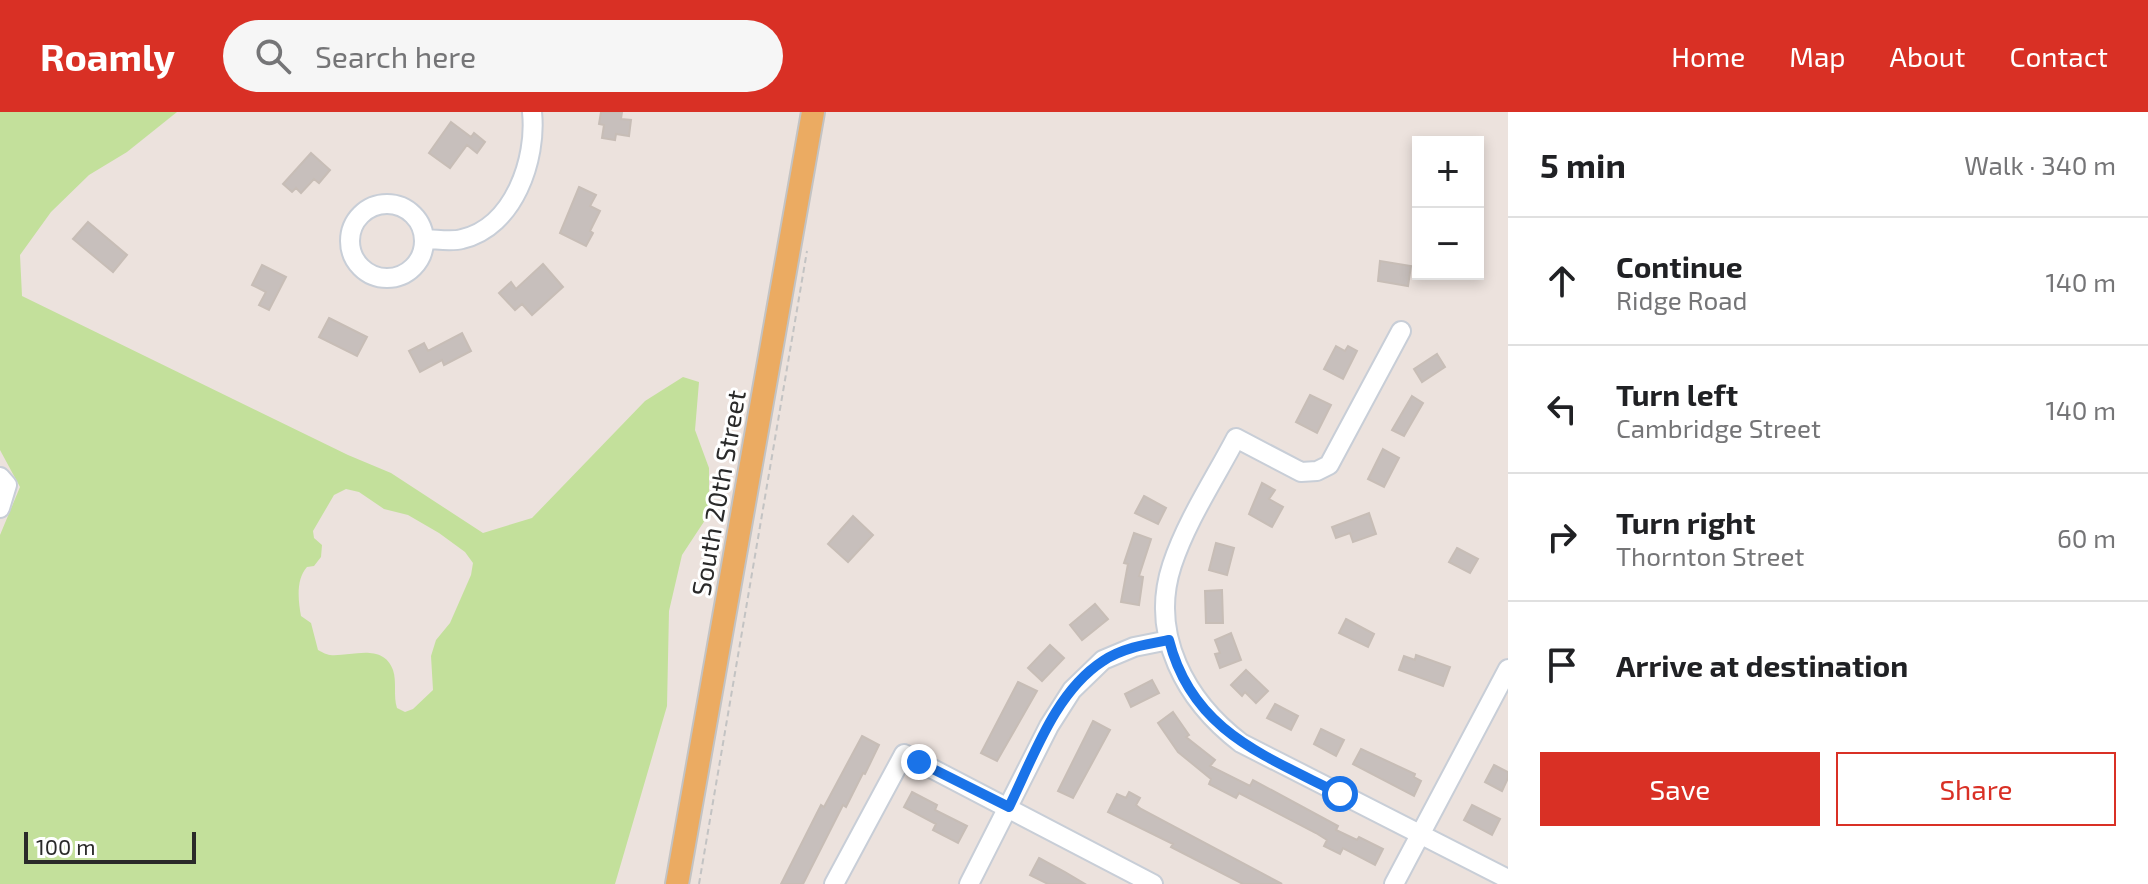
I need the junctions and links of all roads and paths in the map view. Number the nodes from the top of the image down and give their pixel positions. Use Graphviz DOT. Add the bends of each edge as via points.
graph roads {
  1 [pos="532,112"];
  2 [pos="813,112"];
  3 [pos="424,239"];
  4 [pos="808,246"];
  5 [pos="1401,331"];
  6 [pos="0,477"];
  7 [pos="0,508"];
  8 [pos="1169,640"];
  9 [pos="1508,669"];
  10 [pos="1009,807"];
  11 [pos="1420,834"];
  12 [pos="1508,879"];
  13 [pos="677,884"];
  14 [pos="699,884"];
  15 [pos="834,884"];
  16 [pos="969,884"];
  17 [pos="1153,884"];
  18 [pos="1394,884"];
  1 -- 3 [label="street" via="526,169 504,211 462,239"];
  2 -- 13 [label="main road, South 20th Street"];
  3 -- 3 [label="street" via="415,266 384,278 356,260 350,239 364,211 385,203 414,215"];
  4 -- 14 [label="path"];
  5 -- 8 [label="street" via="1329,465 1301,472 1236,438 1171,567 1165,597"];
  6 -- 7 [label="street" via="7,485"];
  8 -- 10 [label="street" via="1103,660 1072,690"];
  8 -- 11 [label="street" via="1189,690 1220,727 1241,743"];
  9 -- 11 [label="street"];
  10 -- 15 [label="street" via="904,754"];
  10 -- 16 [label="street"];
  10 -- 17 [label="street"];
  11 -- 12 [label="street"];
  11 -- 18 [label="street"];
}
